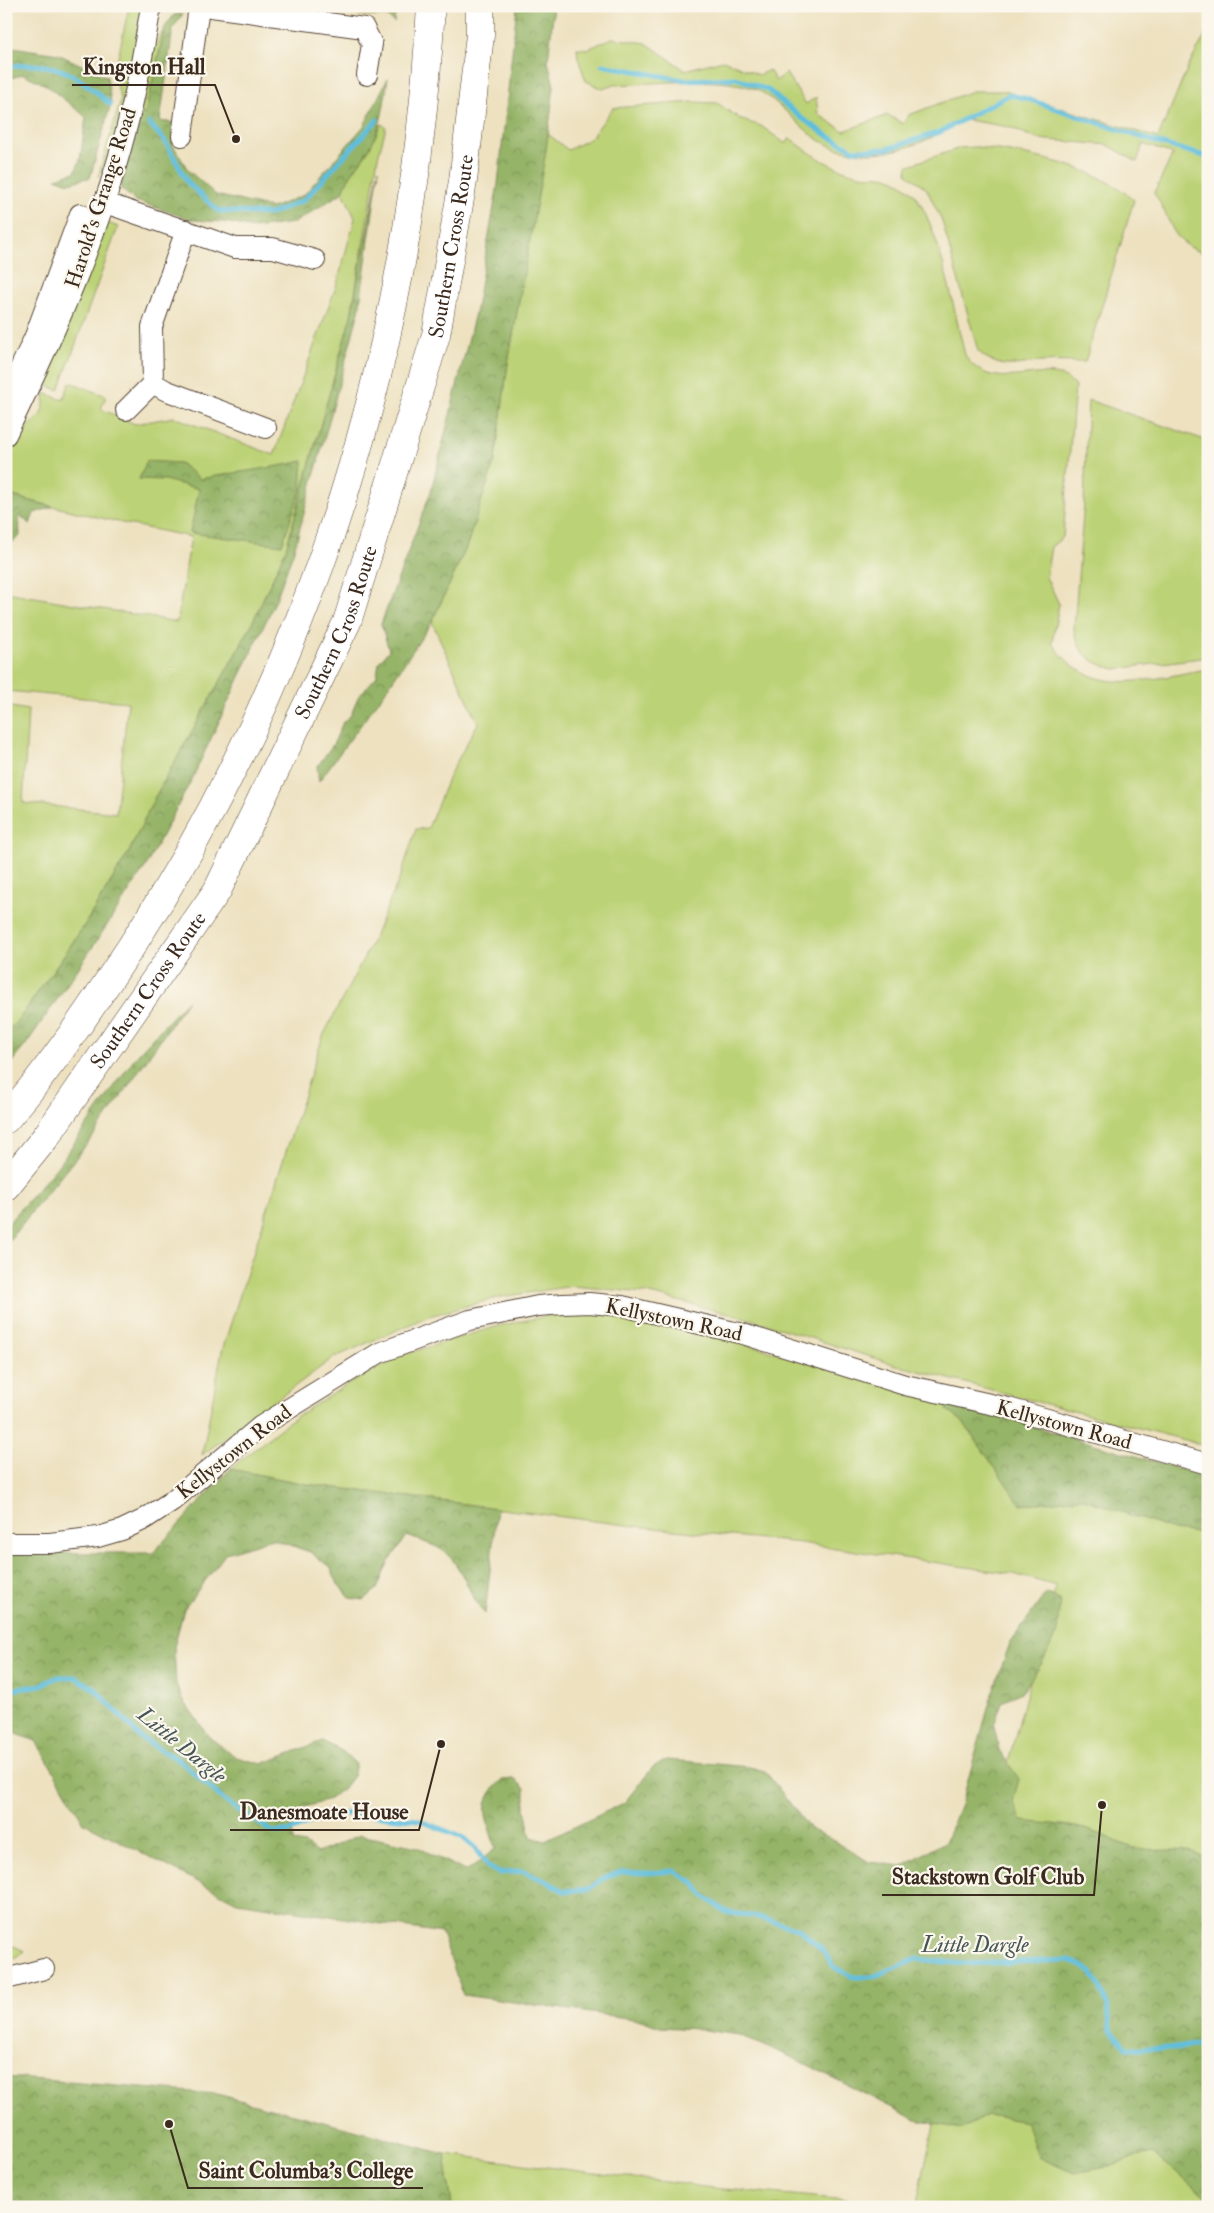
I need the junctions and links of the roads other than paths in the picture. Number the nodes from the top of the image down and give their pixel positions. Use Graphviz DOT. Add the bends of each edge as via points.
graph roads {
  1 [pos="151,6"];
  2 [pos="199,6"];
  3 [pos="204,6"];
  4 [pos="430,6"];
  5 [pos="480,6"];
  6 [pos="498,6"];
  7 [pos="367,76"];
  8 [pos="182,136"];
  9 [pos="103,202"];
  10 [pos="458,205"];
  11 [pos="80,214"];
  12 [pos="186,230"];
  13 [pos="315,260"];
  14 [pos="59,299"];
  15 [pos="23,382"];
  16 [pos="154,383"];
  17 [pos="6,399"];
  18 [pos="126,410"];
  19 [pos="266,428"];
  20 [pos="6,436"];
  21 [pos="6,1119"];
  22 [pos="6,1186"];
  23 [pos="1208,1464"];
  24 [pos="6,1543"];
  25 [pos="44,1969"];
  26 [pos="6,1979"];
  1 -- 9 [label="street, Harold's Grange Road" via="131,110"];
  2 -- 8 [label="street"];
  3 -- 7 [label="street" via="364,28 372,44"];
  4 -- 21 [label="highway, Southern Cross Route" via="420,148 400,280 362,438 303,615 224,786 185,861 79,1028"];
  5 -- 10 [label="highway, Southern Cross Route" via="480,35"];
  6 -- 10 [label="highway" via="479,173"];
  9 -- 12 [label="street"];
  9 -- 14 [label="street, Harold's Grange Road"];
  10 -- 22 [label="highway, Southern Cross Route" via="436,335 346,622 217,891 45,1138"];
  11 -- 14 [label="street, Harold's Grange Road"];
  12 -- 13 [label="street" via="235,248 273,248"];
  12 -- 16 [label="street" via="152,327"];
  14 -- 15 [label="street, Harold's Grange Road"];
  15 -- 17 [label="street, Harold's Grange Road"];
  15 -- 20 [label="street, Harold's Grange Road"];
  16 -- 18 [label="street"];
  16 -- 19 [label="street"];
  23 -- 24 [label="street, Kellystown Road" via="1008,1408 905,1385 725,1329 622,1306 563,1304 470,1320 380,1353 261,1426 172,1501 122,1530 98,1537 50,1543"];
  25 -- 26 [label="street"];
}
